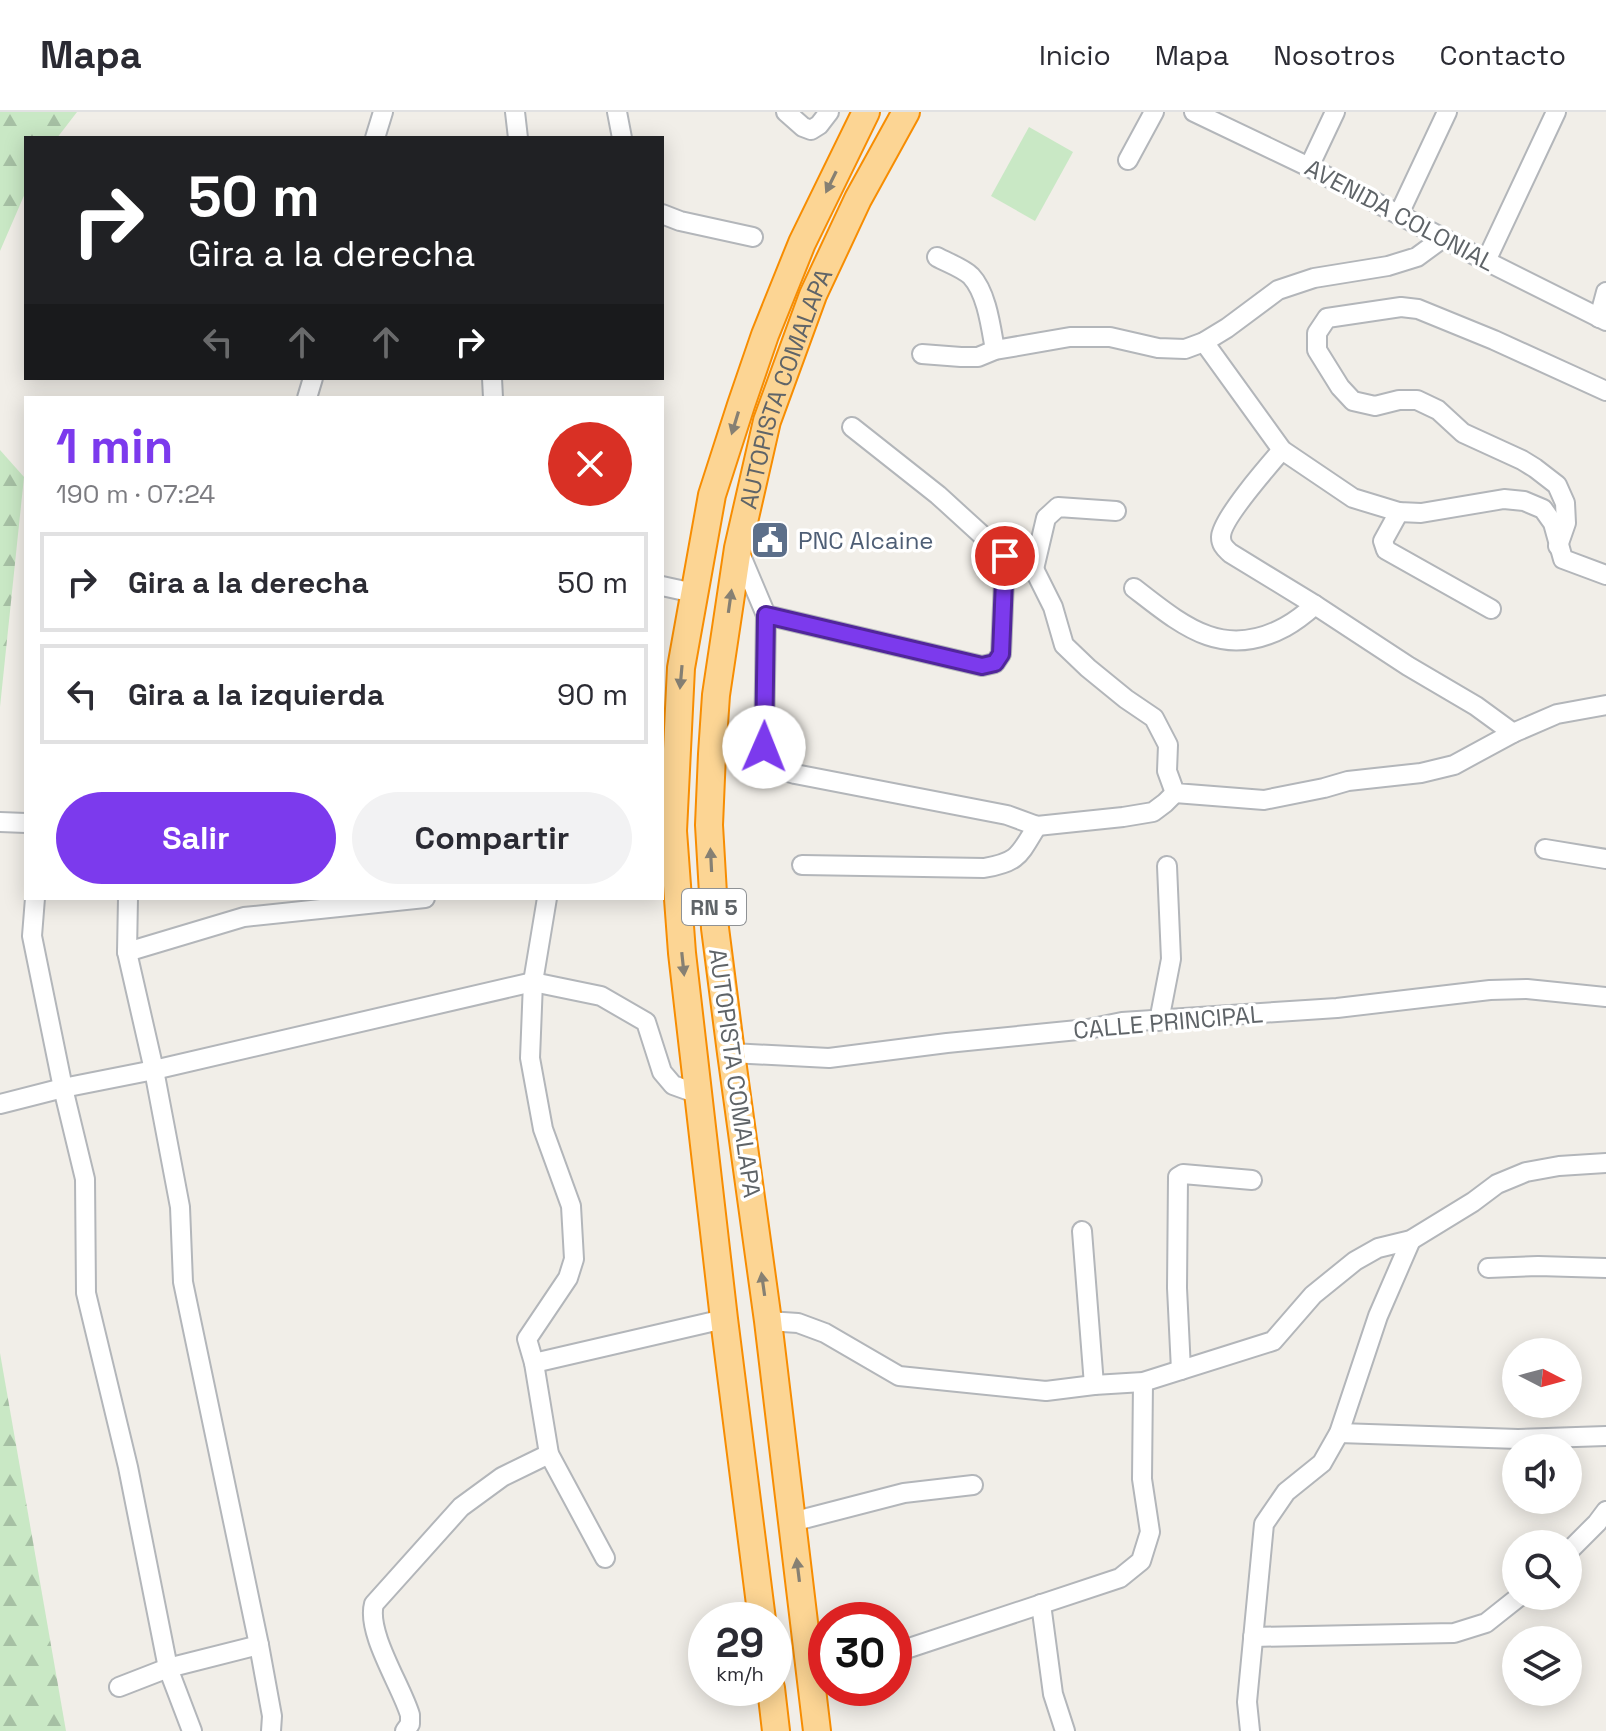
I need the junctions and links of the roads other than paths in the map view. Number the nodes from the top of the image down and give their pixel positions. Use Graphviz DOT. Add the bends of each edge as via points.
graph roads {
  1 [pos="383,112"];
  2 [pos="515,112"];
  3 [pos="617,112"];
  4 [pos="786,112"];
  5 [pos="829,112"];
  6 [pos="906,112"];
  7 [pos="1154,112"];
  8 [pos="1194,112"];
  9 [pos="1335,112"];
  10 [pos="1447,112"];
  11 [pos="1556,112"];
  12 [pos="860,116"];
  13 [pos="1224,118"];
  14 [pos="376,136"];
  15 [pos="518,136"];
  16 [pos="622,136"];
  17 [pos="1128,160"];
  18 [pos="1309,167"];
  19 [pos="1399,214"];
  20 [pos="664,215"];
  21 [pos="753,237"];
  22 [pos="1443,238"];
  23 [pos="937,257"];
  24 [pos="1486,261"];
  25 [pos="1606,292"];
  26 [pos="1602,319"];
  27 [pos="1204,342"];
  28 [pos="995,350"];
  29 [pos="922,354"];
  30 [pos="1606,391"];
  31 [pos="852,427"];
  32 [pos="1282,450"];
  33 [pos="1116,511"];
  34 [pos="1399,512"];
  35 [pos="1558,546"];
  36 [pos="738,548"];
  37 [pos="1005,556"];
  38 [pos="1034,569"];
  39 [pos="1606,575"];
  40 [pos="664,586"];
  41 [pos="1134,588"];
  42 [pos="694,593"];
  43 [pos="1315,605"];
  44 [pos="1491,609"];
  45 [pos="766,615"];
  46 [pos="1606,705"];
  47 [pos="670,720"];
  48 [pos="1513,733"];
  49 [pos="1175,793"];
  50 [pos="0,822"];
  51 [pos="24,823"];
  52 [pos="1037,826"];
  53 [pos="1545,849"];
  54 [pos="668,856"];
  55 [pos="1606,859"];
  56 [pos="802,865"];
  57 [pos="1167,866"];
  58 [pos="35,900"];
  59 [pos="128,900"];
  60 [pos="406,900"];
  61 [pos="547,900"];
  62 [pos="127,952"];
  63 [pos="533,982"];
  64 [pos="1606,997"];
  65 [pos="1159,1021"];
  66 [pos="731,1053"];
  67 [pos="154,1070"];
  68 [pos="63,1088"];
  69 [pos="698,1094"];
  70 [pos="0,1104"];
  71 [pos="1606,1163"];
  72 [pos="1252,1180"];
  73 [pos="1082,1231"];
  74 [pos="1411,1240"];
  75 [pos="1488,1268"];
  76 [pos="1606,1268"];
  77 [pos="724,1319"];
  78 [pos="768,1321"];
  79 [pos="534,1363"];
  80 [pos="1181,1370"];
  81 [pos="1143,1382"];
  82 [pos="1094,1385"];
  83 [pos="1339,1433"];
  84 [pos="1606,1436"];
  85 [pos="549,1454"];
  86 [pos="973,1485"];
  87 [pos="1606,1511"];
  88 [pos="792,1522"];
  89 [pos="1582,1538"];
  90 [pos="605,1558"];
  91 [pos="760,1602"];
  92 [pos="1041,1604"];
  93 [pos="1502,1610"];
  94 [pos="808,1618"];
  95 [pos="1253,1637"];
  96 [pos="259,1645"];
  97 [pos="912,1647"];
  98 [pos="168,1668"];
  99 [pos="119,1687"];
  100 [pos="773,1706"];
  101 [pos="817,1706"];
  102 [pos="1063,1730"];
  103 [pos="192,1731"];
  104 [pos="271,1731"];
  105 [pos="405,1731"];
  106 [pos="776,1731"];
  107 [pos="817,1731"];
  108 [pos="1250,1731"];
  1 -- 14 [label="street"];
  2 -- 15 [label="street"];
  3 -- 16 [label="street"];
  4 -- 5 [label="street" via="811,130"];
  6 -- 36 [label="highway, AUTOPISTA COMALAPA / RN 5" via="813,295 767,421"];
  7 -- 17 [label="street"];
  8 -- 13 [label="street, AVENIDA COLONIAL"];
  9 -- 18 [label="street"];
  10 -- 19 [label="street"];
  11 -- 24 [label="street"];
  12 -- 42 [label="highway, AUTOPISTA COMALAPA / RN 5, one-way" via="765,335 712,495"];
  13 -- 18 [label="street, AVENIDA COLONIAL"];
  18 -- 19 [label="street, AVENIDA COLONIAL"];
  19 -- 22 [label="street, AVENIDA COLONIAL"];
  20 -- 21 [label="street"];
  22 -- 24 [label="street, AVENIDA COLONIAL"];
  22 -- 27 [label="street" via="1417,257 1278,290"];
  23 -- 28 [label="street" via="971,276 987,312"];
  24 -- 26 [label="street, AVENIDA COLONIAL"];
  25 -- 26 [label="street"];
  27 -- 28 [label="street" via="1185,349 1158,348 1110,337 1070,337"];
  27 -- 32 [label="street"];
  28 -- 29 [label="street" via="978,357"];
  30 -- 35 [label="street" via="1418,309 1327,318 1317,333 1317,350 1353,401 1375,406 1417,400 1438,410 1463,433 1522,460 1557,485 1566,523"];
  31 -- 37 [label="street"];
  32 -- 34 [label="street" via="1353,498"];
  32 -- 43 [label="street" via="1248,490 1221,539 1230,553"];
  33 -- 38 [label="street" via="1058,507 1046,518"];
  34 -- 35 [label="street" via="1524,501 1543,509 1553,523"];
  34 -- 44 [label="street" via="1383,541 1386,550"];
  35 -- 39 [label="street" via="1563,559"];
  36 -- 45 [label="street"];
  66 -- 36 [label="highway, AUTOPISTA COMALAPA / RN 5, one-way" via="709,825 716,695"];
  37 -- 38 [label="street"];
  37 -- 45 [label="street" via="1001,654 995,663 982,666"];
  38 -- 49 [label="street" via="1064,645 1154,718 1168,745 1167,771"];
  40 -- 42 [label="street"];
  41 -- 43 [label="street" via="1182,625 1230,641 1285,627"];
  42 -- 47 [label="highway, AUTOPISTA COMALAPA / RN 5, one-way"];
  43 -- 48 [label="street"];
  45 -- 52 [label="street" via="764,747 771,767 1007,815"];
  46 -- 48 [label="street" via="1557,714"];
  47 -- 54 [label="highway, AUTOPISTA COMALAPA / RN 5" via="673,831"];
  48 -- 49 [label="street" via="1454,765 1421,773 1348,781 1264,800"];
  49 -- 52 [label="street" via="1153,812"];
  50 -- 51 [label="street"];
  52 -- 56 [label="street" via="1018,856 984,868"];
  53 -- 55 [label="street"];
  54 -- 69 [label="highway, AUTOPISTA COMALAPA / RN 5, one-way"];
  57 -- 65 [label="street" via="1171,959"];
  58 -- 68 [label="street" via="32,936"];
  59 -- 62 [label="street"];
  60 -- 62 [label="street" via="244,917"];
  61 -- 63 [label="street"];
  62 -- 67 [label="street"];
  63 -- 67 [label="street"];
  63 -- 69 [label="street" via="601,996 646,1022 662,1072 673,1085"];
  63 -- 79 [label="street" via="530,1058 543,1129 571,1206 574,1259 568,1278 527,1339"];
  64 -- 65 [label="street, CALLE PRINCIPAL" via="1490,990"];
  65 -- 66 [label="street, CALLE PRINCIPAL" via="829,1058"];
  78 -- 66 [label="highway, AUTOPISTA COMALAPA / RN 5, one-way"];
  67 -- 68 [label="street"];
  67 -- 96 [label="street" via="180,1207 183,1282"];
  68 -- 70 [label="street"];
  68 -- 98 [label="street" via="85,1179 86,1293"];
  69 -- 77 [label="highway, AUTOPISTA COMALAPA / RN 5"];
  71 -- 74 [label="street" via="1526,1172 1497,1184"];
  72 -- 80 [label="street" via="1178,1177"];
  73 -- 82 [label="street"];
  74 -- 80 [label="street" via="1378,1248 1355,1261 1313,1295 1273,1341"];
  74 -- 83 [label="street" via="1378,1316"];
  75 -- 76 [label="street"];
  77 -- 79 [label="street"];
  77 -- 91 [label="highway, AUTOPISTA COMALAPA / RN 5"];
  78 -- 82 [label="street" via="798,1323 825,1333 899,1376 1046,1391"];
  78 -- 88 [label="highway, AUTOPISTA COMALAPA / RN 5"];
  79 -- 85 [label="street"];
  80 -- 81 [label="street"];
  81 -- 82 [label="street"];
  81 -- 92 [label="street" via="1142,1479 1150,1532 1141,1561 1120,1578"];
  83 -- 84 [label="street"];
  83 -- 95 [label="street" via="1322,1463 1286,1492 1264,1524"];
  85 -- 90 [label="street"];
  85 -- 105 [label="street" via="502,1477 461,1507 374,1604 372,1617 410,1715"];
  86 -- 88 [label="street" via="904,1493"];
  87 -- 89 [label="street"];
  94 -- 88 [label="highway, AUTOPISTA COMALAPA / RN 5, one-way"];
  92 -- 97 [label="street"];
  92 -- 102 [label="street"];
  93 -- 95 [label="street" via="1486,1623 1454,1633"];
  95 -- 108 [label="street"];
  96 -- 98 [label="street"];
  96 -- 104 [label="street"];
  98 -- 99 [label="street"];
  98 -- 103 [label="street"];
  100 -- 106 [label="highway"];
  101 -- 107 [label="highway, AUTOPISTA COMALAPA / RN 5"];
}
